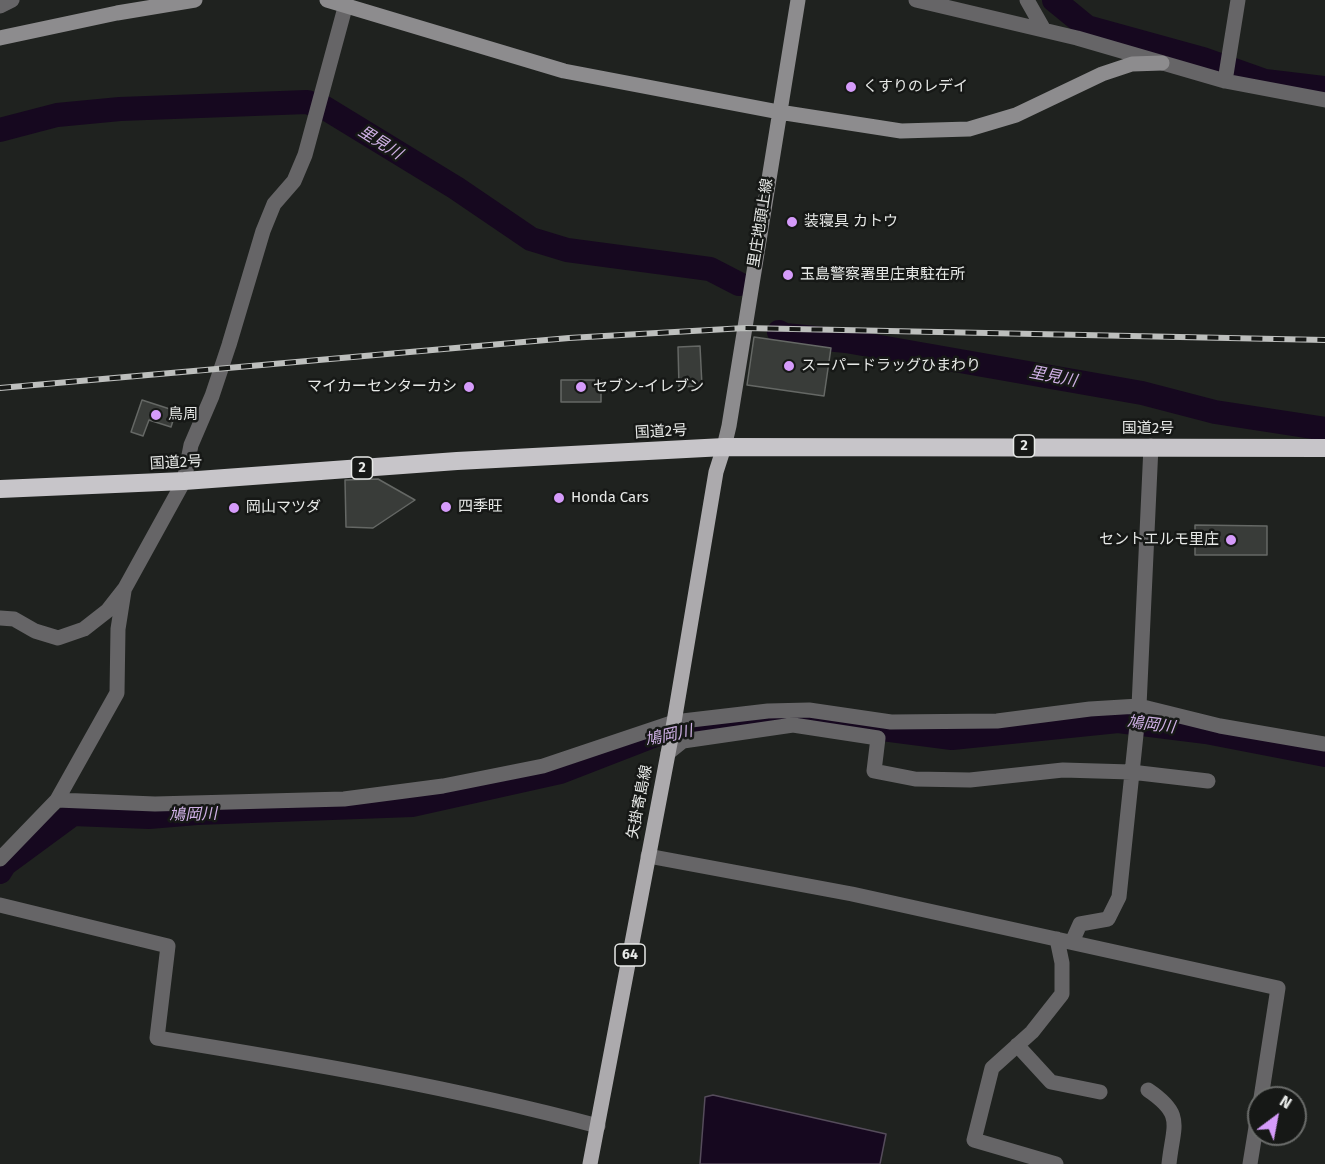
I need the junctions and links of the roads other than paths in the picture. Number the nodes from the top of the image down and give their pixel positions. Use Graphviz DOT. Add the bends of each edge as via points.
graph roads {
  1 [pos="12,0"];
  2 [pos="195,0"];
  3 [pos="327,0"];
  4 [pos="798,0"];
  5 [pos="916,0"];
  6 [pos="1027,0"];
  7 [pos="1238,0"];
  8 [pos="346,2"];
  9 [pos="0,6"];
  10 [pos="1044,30"];
  11 [pos="0,38"];
  12 [pos="1162,63"];
  13 [pos="1225,81"];
  14 [pos="1325,100"];
  15 [pos="779,112"];
  16 [pos="1151,446"];
  17 [pos="724,447"];
  18 [pos="1325,447"];
  19 [pos="183,481"];
  20 [pos="0,489"];
  21 [pos="125,588"];
  22 [pos="0,618"];
  23 [pos="1139,706"];
  24 [pos="674,723"];
  25 [pos="1325,744"];
  26 [pos="669,749"];
  27 [pos="1131,772"];
  28 [pos="1208,781"];
  29 [pos="57,800"];
  30 [pos="648,856"];
  31 [pos="0,859"];
  32 [pos="0,905"];
  33 [pos="1064,941"];
  34 [pos="1017,1045"];
  35 [pos="1263,1086"];
  36 [pos="1148,1090"];
  37 [pos="1100,1092"];
  38 [pos="598,1126"];
  39 [pos="1253,1146"];
  40 [pos="590,1164"];
  41 [pos="1056,1164"];
  42 [pos="1169,1164"];
  43 [pos="1250,1164"];
  1 -- 9 [label="street"];
  2 -- 11 [label="street"];
  3 -- 8 [label="street"];
  4 -- 15 [label="street, 里庄地頭上線"];
  5 -- 10 [label="street"];
  6 -- 10 [label="street"];
  7 -- 13 [label="street"];
  8 -- 15 [label="street" via="564,71"];
  8 -- 19 [label="street" via="305,155 294,181 274,204 262,231 226,356 191,445"];
  10 -- 12 [label="street"];
  12 -- 13 [label="street"];
  12 -- 15 [label="street" via="1132,64 1102,74 1016,115 969,129 901,130"];
  13 -- 14 [label="street"];
  15 -- 17 [label="street, 里庄地頭上線"];
  16 -- 17 [label="highway, 国道2号 / 2"];
  16 -- 18 [label="highway, 国道2号 / 2"];
  16 -- 23 [label="street"];
  17 -- 19 [label="highway, 国道2号 / 2" via="468,460"];
  17 -- 24 [label="main road, 矢掛寄島線 / 64" via="716,472"];
  19 -- 20 [label="highway, 国道2号 / 2"];
  19 -- 21 [label="street"];
  21 -- 22 [label="street" via="84,629 58,638 14,619"];
  21 -- 29 [label="street" via="118,629 117,693"];
  23 -- 24 [label="street" via="997,721 891,722 809,710"];
  23 -- 25 [label="street" via="1220,726"];
  23 -- 27 [label="street"];
  24 -- 26 [label="main road, 矢掛寄島線 / 64"];
  24 -- 29 [label="street" via="543,766 443,786 355,797 155,804"];
  26 -- 27 [label="street" via="683,741 793,725 878,738 874,771 915,779 970,780 1063,770"];
  26 -- 30 [label="main road, 矢掛寄島線 / 64"];
  27 -- 28 [label="street"];
  27 -- 33 [label="street" via="1119,897 1108,919 1080,924"];
  29 -- 31 [label="street"];
  30 -- 33 [label="street" via="852,894"];
  30 -- 38 [label="main road, 矢掛寄島線 / 64"];
  32 -- 38 [label="street" via="168,946 157,1038 386,1076 501,1100"];
  33 -- 34 [label="street" via="1062,994"];
  33 -- 35 [label="street" via="1278,988"];
  34 -- 37 [label="street" via="1051,1082"];
  34 -- 41 [label="street" via="992,1068 974,1140"];
  36 -- 42 [label="street" via="1167,1103 1176,1123"];
  38 -- 40 [label="main road, 矢掛寄島線 / 64"];
  39 -- 43 [label="street"];
}
